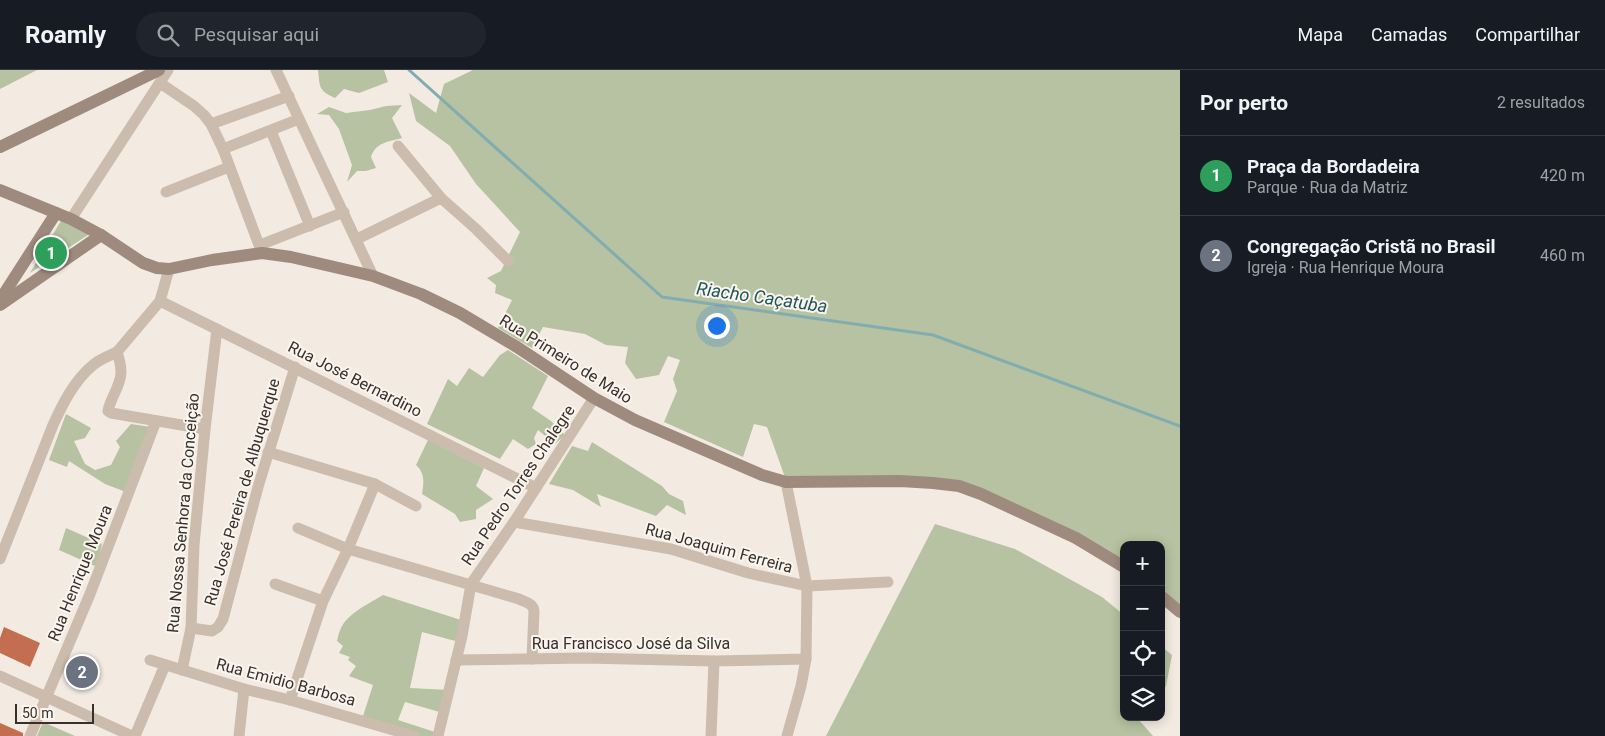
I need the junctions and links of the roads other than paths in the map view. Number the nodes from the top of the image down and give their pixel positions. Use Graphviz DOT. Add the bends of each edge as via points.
graph roads {
  1 [pos="168,70"];
  2 [pos="276,70"];
  3 [pos="160,76"];
  4 [pos="288,96"];
  5 [pos="299,119"];
  6 [pos="211,124"];
  7 [pos="271,131"];
  8 [pos="398,146"];
  9 [pos="0,147"];
  10 [pos="223,150"];
  11 [pos="229,166"];
  12 [pos="0,190"];
  13 [pos="166,192"];
  14 [pos="440,198"];
  15 [pos="344,212"];
  16 [pos="56,214"];
  17 [pos="71,219"];
  18 [pos="310,226"];
  19 [pos="101,235"];
  20 [pos="357,239"];
  21 [pos="261,249"];
  22 [pos="508,261"];
  23 [pos="169,270"];
  24 [pos="374,276"];
  25 [pos="0,300"];
  26 [pos="160,301"];
  27 [pos="0,305"];
  28 [pos="217,329"];
  29 [pos="117,352"];
  30 [pos="294,367"];
  31 [pos="594,398"];
  32 [pos="156,421"];
  33 [pos="205,428"];
  34 [pos="268,452"];
  35 [pos="786,482"];
  36 [pos="375,484"];
  37 [pos="536,488"];
  38 [pos="416,506"];
  39 [pos="514,522"];
  40 [pos="298,528"];
  41 [pos="348,549"];
  42 [pos="0,560"];
  43 [pos="1120,565"];
  44 [pos="888,582"];
  45 [pos="275,584"];
  46 [pos="471,584"];
  47 [pos="807,586"];
  48 [pos="1165,599"];
  49 [pos="323,601"];
  50 [pos="1180,612"];
  51 [pos="192,628"];
  52 [pos="532,659"];
  53 [pos="806,659"];
  54 [pos="150,660"];
  55 [pos="456,660"];
  56 [pos="714,660"];
  57 [pos="165,664"];
  58 [pos="182,670"];
  59 [pos="0,676"];
  60 [pos="244,689"];
  61 [pos="47,697"];
  62 [pos="290,700"];
  63 [pos="30,736"];
  64 [pos="134,736"];
  65 [pos="239,736"];
  66 [pos="414,736"];
  67 [pos="438,736"];
  68 [pos="711,736"];
  69 [pos="787,736"];
  1 -- 3 [label="street"];
  2 -- 4 [label="street"];
  3 -- 6 [label="street"];
  3 -- 9 [label="street"];
  3 -- 17 [label="street"];
  4 -- 5 [label="street"];
  4 -- 6 [label="street"];
  5 -- 7 [label="street"];
  5 -- 15 [label="street"];
  6 -- 10 [label="street"];
  7 -- 10 [label="street"];
  7 -- 18 [label="street"];
  8 -- 14 [label="street"];
  10 -- 11 [label="street"];
  11 -- 13 [label="street"];
  11 -- 21 [label="street"];
  12 -- 16 [label="street"];
  14 -- 20 [label="street"];
  14 -- 22 [label="street"];
  15 -- 18 [label="street"];
  15 -- 20 [label="street"];
  16 -- 17 [label="street"];
  16 -- 25 [label="street"];
  17 -- 19 [label="street"];
  18 -- 21 [label="street"];
  19 -- 23 [label="street" via="149,266"];
  19 -- 27 [label="street"];
  20 -- 24 [label="street"];
  21 -- 23 [label="street, Rua Primeiro de Maio"];
  21 -- 24 [label="street, Rua Primeiro de Maio"];
  23 -- 26 [label="street"];
  24 -- 31 [label="street, Rua Primeiro de Maio" via="460,313"];
  26 -- 28 [label="street, Rua José Bernardino"];
  26 -- 29 [label="street"];
  28 -- 30 [label="street, Rua José Bernardino"];
  28 -- 33 [label="street, Rua Nossa Senhora da Conceição"];
  29 -- 32 [label="street" via="122,373 108,411"];
  29 -- 42 [label="street" via="86,371 72,387 49,434"];
  30 -- 34 [label="street, Rua José Pereira de Albuquerque"];
  30 -- 37 [label="street, Rua José Bernardino"];
  31 -- 35 [label="street, Rua Primeiro de Maio" via="635,420 762,475"];
  31 -- 37 [label="street, Rua Pedro Torres Chalegre"];
  32 -- 33 [label="street"];
  32 -- 61 [label="street, Rua Henrique Moura"];
  33 -- 51 [label="street, Rua Nossa Senhora da Conceição" via="194,545"];
  34 -- 36 [label="street"];
  34 -- 51 [label="street, Rua José Pereira de Albuquerque" via="223,619 212,631"];
  35 -- 43 [label="street, Rua Primeiro de Maio" via="900,481 959,486 1076,538"];
  35 -- 47 [label="street"];
  36 -- 38 [label="street"];
  36 -- 41 [label="street"];
  37 -- 39 [label="street, Rua Pedro Torres Chalegre"];
  39 -- 46 [label="street, Rua Pedro Torres Chalegre"];
  39 -- 47 [label="street, Rua Joaquim Ferreira" via="671,549 748,573"];
  40 -- 41 [label="street"];
  41 -- 46 [label="street"];
  41 -- 49 [label="street"];
  44 -- 47 [label="street, Rua Joaquim Ferreira"];
  45 -- 49 [label="street"];
  46 -- 52 [label="street" via="532,605"];
  46 -- 55 [label="street, Rua Pedro Torres Chalegre"];
  47 -- 53 [label="street"];
  48 -- 50 [label="street"];
  49 -- 62 [label="street"];
  51 -- 58 [label="street, Rua Nossa Senhora da Conceição"];
  52 -- 55 [label="street, Rua Francisco José da Silva"];
  52 -- 56 [label="street, Rua Francisco José da Silva"];
  53 -- 56 [label="street, Rua Francisco José da Silva"];
  53 -- 69 [label="street"];
  54 -- 57 [label="street, Rua Emidio Barbosa"];
  55 -- 67 [label="street, Rua Pedro Torres Chalegre"];
  56 -- 68 [label="street"];
  57 -- 58 [label="street, Rua Emidio Barbosa"];
  57 -- 64 [label="street"];
  58 -- 60 [label="street, Rua Emidio Barbosa"];
  59 -- 61 [label="street"];
  60 -- 62 [label="street, Rua Emidio Barbosa"];
  60 -- 65 [label="street"];
  61 -- 63 [label="street, Rua Henrique Moura"];
  61 -- 64 [label="street"];
  62 -- 66 [label="street, Rua Emidio Barbosa"];
}
